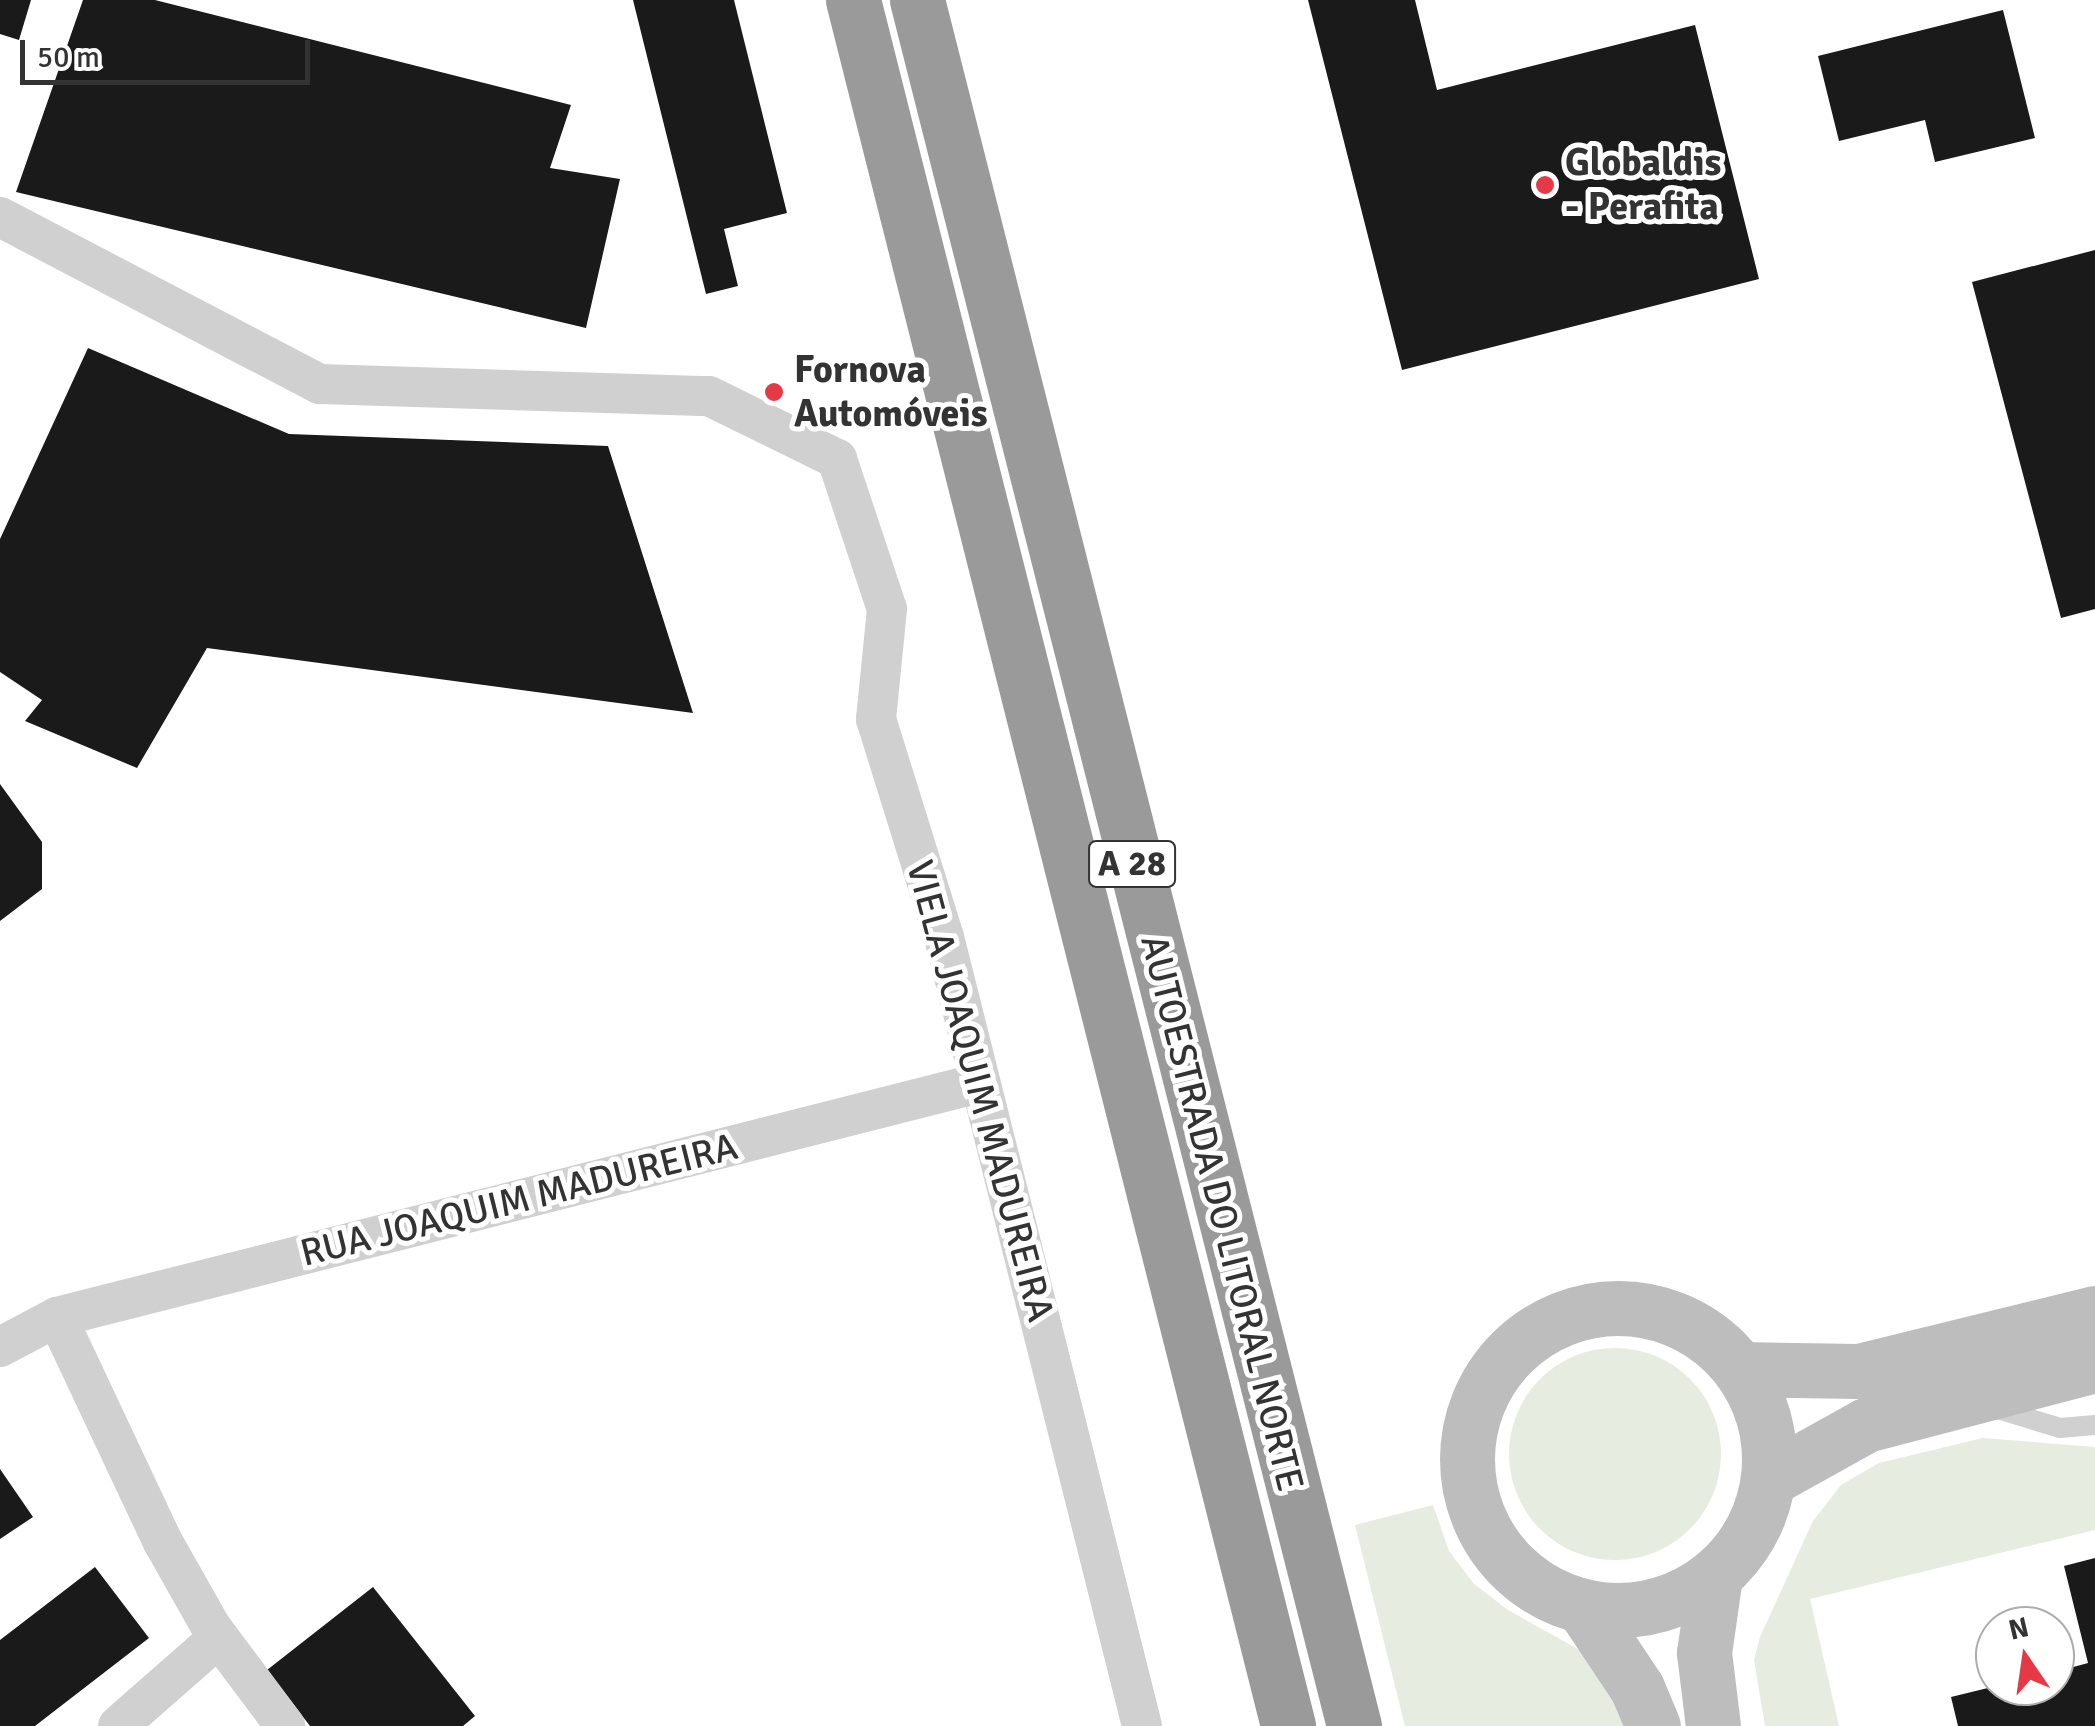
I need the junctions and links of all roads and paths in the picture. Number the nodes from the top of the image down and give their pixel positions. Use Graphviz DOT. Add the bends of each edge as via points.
graph roads {
  1 [pos="853,0"];
  2 [pos="917,0"];
  3 [pos="0,217"];
  4 [pos="980,1083"];
  5 [pos="2095,1313"];
  6 [pos="57,1317"];
  7 [pos="0,1347"];
  8 [pos="2095,1365"];
  9 [pos="1741,1369"];
  10 [pos="1960,1399"];
  11 [pos="2095,1426"];
  12 [pos="1769,1479"];
  13 [pos="1716,1576"];
  14 [pos="1583,1607"];
  15 [pos="218,1638"];
  16 [pos="118,1726"];
  17 [pos="286,1726"];
  18 [pos="1142,1726"];
  19 [pos="1288,1726"];
  20 [pos="1354,1726"];
  21 [pos="1653,1726"];
  22 [pos="1712,1726"];
  1 -- 19 [label="highway, AUTOESTRADA DO LITORAL NORTE / A 28"];
  2 -- 20 [label="highway, AUTOESTRADA DO LITORAL NORTE / A 28"];
  3 -- 4 [label="street, VIELA JOAQUIM MADUREIRA" via="320,384 708,396 836,459 886,609 876,719 944,937"];
  4 -- 6 [label="street, RUA JOAQUIM MADUREIRA"];
  4 -- 18 [label="street, VIELA JOAQUIM MADUREIRA"];
  5 -- 9 [label="main road" via="1859,1371"];
  6 -- 7 [label="street, RUA JOAQUIM MADUREIRA"];
  6 -- 15 [label="street" via="163,1542"];
  8 -- 10 [label="main road"];
  9 -- 12 [label="main road" via="1765,1421"];
  9 -- 14 [label="main road" via="1709,1337 1626,1307 1580,1311 1504,1357 1480,1395 1467,1438 1467,1483 1480,1525 1506,1562 1541,1590"];
  10 -- 11 [label="lane" via="2060,1428"];
  10 -- 12 [label="main road" via="1866,1425"];
  12 -- 13 [label="main road" via="1751,1532"];
  13 -- 14 [label="main road" via="1675,1600 1630,1610"];
  13 -- 22 [label="main road" via="1704,1653"];
  14 -- 21 [label="main road"];
  15 -- 16 [label="street"];
  15 -- 17 [label="street"];
}
